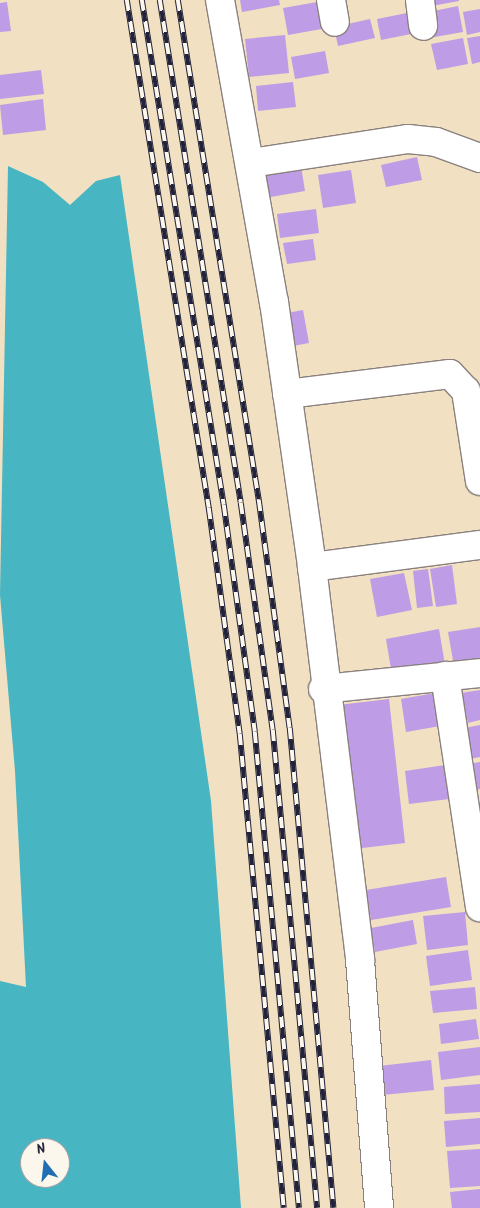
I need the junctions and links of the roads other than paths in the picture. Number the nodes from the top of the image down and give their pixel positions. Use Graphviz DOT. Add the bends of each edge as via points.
graph roads {
  1 [pos="220,0"];
  2 [pos="480,158"];
  3 [pos="250,163"];
  4 [pos="287,394"];
  5 [pos="480,481"];
  6 [pos="480,545"];
  7 [pos="312,567"];
  8 [pos="480,672"];
  9 [pos="445,676"];
  10 [pos="323,689"];
  11 [pos="480,907"];
  12 [pos="379,1208"];
  1 -- 3 [label="street"];
  2 -- 3 [label="street" via="436,142 408,138"];
  3 -- 4 [label="street"];
  4 -- 5 [label="street" via="450,374 466,391"];
  4 -- 7 [label="street"];
  6 -- 7 [label="street"];
  7 -- 10 [label="street"];
  8 -- 9 [label="street"];
  9 -- 10 [label="street"];
  9 -- 11 [label="street"];
  10 -- 12 [label="street" via="360,960"];
}
